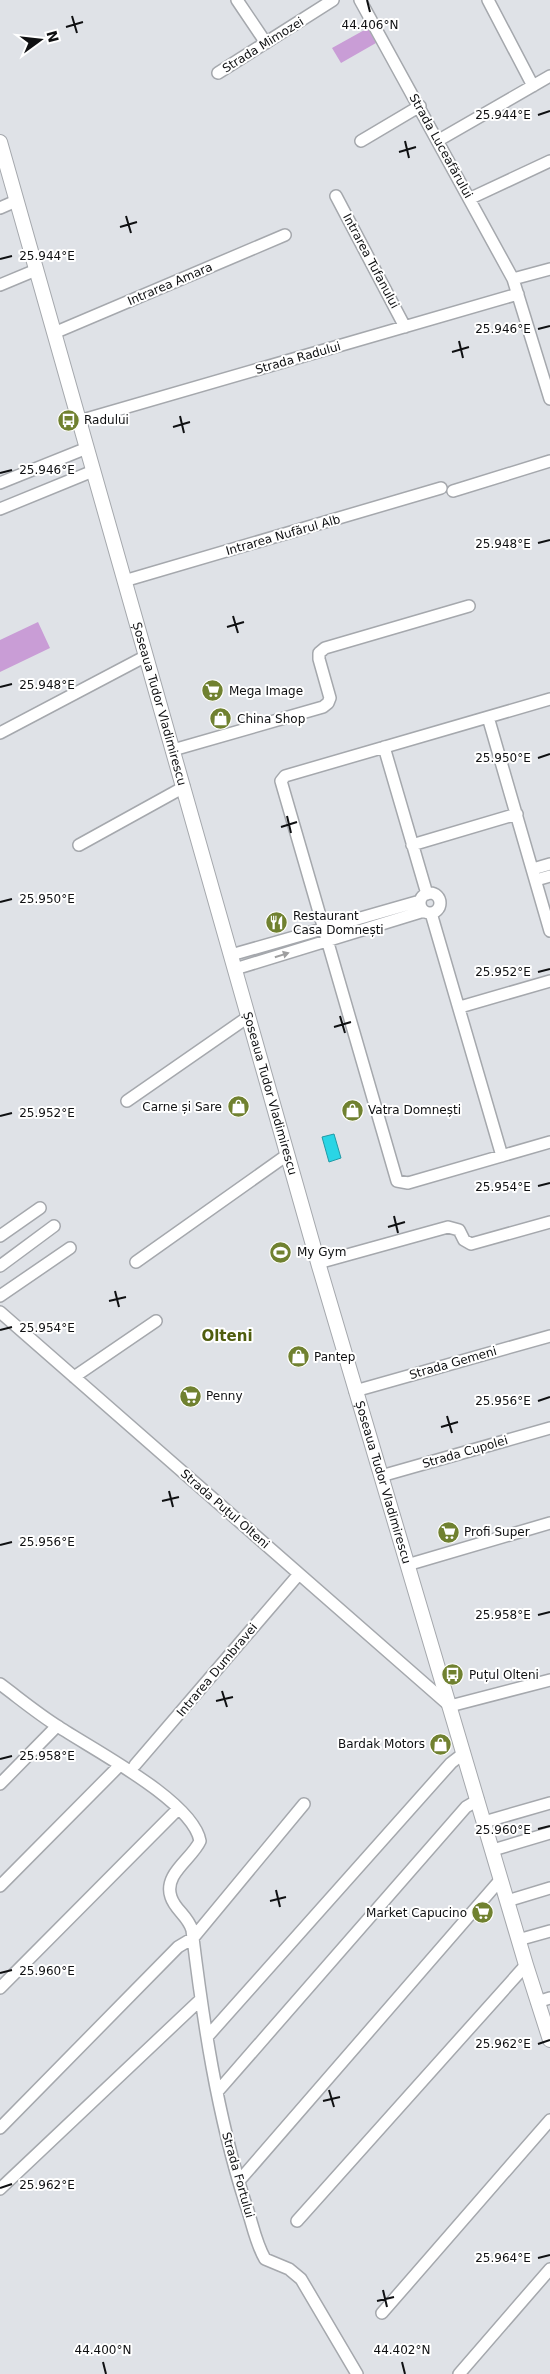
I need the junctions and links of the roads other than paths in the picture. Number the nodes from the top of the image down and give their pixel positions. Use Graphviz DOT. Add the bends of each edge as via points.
graph roads {
  1 [pos="237,0"];
  2 [pos="333,0"];
  3 [pos="360,0"];
  4 [pos="488,0"];
  5 [pos="266,43"];
  6 [pos="218,73"];
  7 [pos="550,76"];
  8 [pos="533,86"];
  9 [pos="420,106"];
  10 [pos="439,140"];
  11 [pos="361,141"];
  12 [pos="0,142"];
  13 [pos="550,161"];
  14 [pos="5,177"];
  15 [pos="336,196"];
  16 [pos="471,198"];
  17 [pos="16,201"];
  18 [pos="0,208"];
  19 [pos="285,235"];
  20 [pos="550,269"];
  21 [pos="36,270"];
  22 [pos="514,279"];
  23 [pos="0,284"];
  24 [pos="518,294"];
  25 [pos="405,327"];
  26 [pos="54,334"];
  27 [pos="550,399"];
  28 [pos="79,421"];
  29 [pos="86,448"];
  30 [pos="550,462"];
  31 [pos="93,471"];
  32 [pos="0,483"];
  33 [pos="441,488"];
  34 [pos="453,491"];
  35 [pos="0,509"];
  36 [pos="124,582"];
  37 [pos="469,606"];
  38 [pos="146,656"];
  39 [pos="550,699"];
  40 [pos="488,717"];
  41 [pos="0,733"];
  42 [pos="384,747"];
  43 [pos="174,750"];
  44 [pos="184,788"];
  45 [pos="517,814"];
  46 [pos="79,845"];
  47 [pos="412,845"];
  48 [pos="550,864"];
  49 [pos="534,875"];
  50 [pos="550,876"];
  51 [pos="425,905"];
  52 [pos="371,915"];
  53 [pos="374,927"];
  54 [pos="323,929"];
  55 [pos="550,931"];
  56 [pos="326,941"];
  57 [pos="233,962"];
  58 [pos="550,981"];
  59 [pos="460,1007"];
  60 [pos="248,1017"];
  61 [pos="127,1102"];
  62 [pos="550,1142"];
  63 [pos="287,1155"];
  64 [pos="502,1156"];
  65 [pos="40,1208"];
  66 [pos="550,1222"];
  67 [pos="54,1226"];
  68 [pos="0,1236"];
  69 [pos="70,1248"];
  70 [pos="136,1262"];
  71 [pos="318,1263"];
  72 [pos="0,1266"];
  73 [pos="0,1296"];
  74 [pos="0,1312"];
  75 [pos="156,1321"];
  76 [pos="550,1336"];
  77 [pos="74,1377"];
  78 [pos="356,1391"];
  79 [pos="550,1428"];
  80 [pos="380,1476"];
  81 [pos="550,1523"];
  82 [pos="406,1565"];
  83 [pos="299,1574"];
  84 [pos="550,1680"];
  85 [pos="0,1684"];
  86 [pos="450,1706"];
  87 [pos="57,1726"];
  88 [pos="464,1753"];
  89 [pos="120,1764"];
  90 [pos="135,1766"];
  91 [pos="0,1784"];
  92 [pos="478,1800"];
  93 [pos="550,1803"];
  94 [pos="304,1804"];
  95 [pos="178,1808"];
  96 [pos="484,1822"];
  97 [pos="550,1833"];
  98 [pos="493,1850"];
  99 [pos="501,1879"];
  100 [pos="0,1886"];
  101 [pos="550,1888"];
  102 [pos="507,1901"];
  103 [pos="550,1931"];
  104 [pos="193,1938"];
  105 [pos="518,1940"];
  106 [pos="526,1965"];
  107 [pos="0,1988"];
  108 [pos="200,2000"];
  109 [pos="544,2000"];
  110 [pos="207,2037"];
  111 [pos="550,2040"];
  112 [pos="218,2091"];
  113 [pos="550,2120"];
  114 [pos="0,2128"];
  115 [pos="239,2181"];
  116 [pos="0,2189"];
  117 [pos="297,2222"];
  118 [pos="550,2269"];
  119 [pos="382,2313"];
  120 [pos="357,2374"];
  121 [pos="458,2374"];
  1 -- 5 [label="street"];
  2 -- 5 [label="street, Strada Mimozei"];
  3 -- 9 [label="street, Strada Luceafărului"];
  4 -- 8 [label="street"];
  5 -- 6 [label="street, Strada Mimozei"];
  7 -- 8 [label="street"];
  8 -- 10 [label="street"];
  9 -- 10 [label="street, Strada Luceafărului"];
  9 -- 11 [label="street"];
  10 -- 16 [label="street, Strada Luceafărului"];
  12 -- 14 [label="main road, Șoseaua Tudor Vladimirescu"];
  13 -- 16 [label="street"];
  14 -- 17 [label="main road, Șoseaua Tudor Vladimirescu"];
  15 -- 25 [label="street, Intrarea Tufanului"];
  16 -- 22 [label="street, Strada Luceafărului"];
  17 -- 18 [label="street"];
  17 -- 21 [label="main road, Șoseaua Tudor Vladimirescu"];
  19 -- 26 [label="street, Intrarea Amara"];
  20 -- 22 [label="street"];
  21 -- 23 [label="street"];
  21 -- 26 [label="main road, Șoseaua Tudor Vladimirescu"];
  22 -- 24 [label="street, Strada Luceafărului"];
  24 -- 25 [label="street, Strada Radului"];
  24 -- 27 [label="street, Strada Luceafărului"];
  25 -- 28 [label="street, Strada Radului"];
  26 -- 28 [label="main road, Șoseaua Tudor Vladimirescu"];
  28 -- 29 [label="main road, Șoseaua Tudor Vladimirescu"];
  29 -- 31 [label="main road, Șoseaua Tudor Vladimirescu"];
  29 -- 32 [label="street"];
  30 -- 34 [label="street"];
  31 -- 35 [label="street"];
  31 -- 36 [label="main road, Șoseaua Tudor Vladimirescu"];
  33 -- 36 [label="street, Intrarea Nufărul Alb"];
  36 -- 38 [label="main road, Șoseaua Tudor Vladimirescu"];
  37 -- 43 [label="street" via="325,648 319,653 319,660 330,698 323,707"];
  38 -- 41 [label="street"];
  38 -- 43 [label="main road, Șoseaua Tudor Vladimirescu"];
  39 -- 40 [label="street"];
  40 -- 42 [label="street"];
  40 -- 45 [label="street"];
  42 -- 47 [label="street"];
  42 -- 54 [label="street" via="285,776 281,781"];
  43 -- 44 [label="main road, Șoseaua Tudor Vladimirescu"];
  44 -- 46 [label="street"];
  44 -- 57 [label="main road, Șoseaua Tudor Vladimirescu"];
  45 -- 47 [label="street"];
  45 -- 49 [label="street"];
  47 -- 51 [label="street"];
  48 -- 49 [label="street"];
  49 -- 50 [label="street"];
  49 -- 55 [label="street"];
  51 -- 52 [label="street"];
  51 -- 53 [label="street"];
  51 -- 59 [label="street"];
  52 -- 53 [label="street"];
  52 -- 54 [label="street"];
  53 -- 56 [label="street"];
  54 -- 56 [label="street"];
  54 -- 57 [label="street"];
  57 -- 56 [label="street, one-way"];
  56 -- 64 [label="street" via="397,1181 408,1183"];
  57 -- 60 [label="main road, Șoseaua Tudor Vladimirescu"];
  58 -- 59 [label="street"];
  59 -- 64 [label="street"];
  60 -- 61 [label="street"];
  60 -- 63 [label="main road, Șoseaua Tudor Vladimirescu"];
  62 -- 64 [label="street"];
  63 -- 70 [label="street"];
  63 -- 71 [label="main road, Șoseaua Tudor Vladimirescu"];
  65 -- 68 [label="street"];
  66 -- 71 [label="street" via="471,1244 464,1240 459,1230 448,1227"];
  67 -- 72 [label="street"];
  69 -- 73 [label="street"];
  71 -- 78 [label="main road, Șoseaua Tudor Vladimirescu"];
  74 -- 77 [label="street, Strada Puțul Olteni"];
  75 -- 77 [label="street"];
  76 -- 78 [label="street, Strada Gemeni"];
  77 -- 83 [label="street, Strada Puțul Olteni"];
  78 -- 80 [label="main road, Șoseaua Tudor Vladimirescu"];
  79 -- 80 [label="street, Strada Cupolei"];
  80 -- 82 [label="main road, Șoseaua Tudor Vladimirescu"];
  81 -- 82 [label="street"];
  82 -- 86 [label="main road, Șoseaua Tudor Vladimirescu"];
  83 -- 86 [label="street, Strada Puțul Olteni"];
  83 -- 90 [label="street, Intrarea Dumbravei"];
  84 -- 86 [label="street"];
  85 -- 87 [label="street, Strada Fortului"];
  86 -- 88 [label="main road, Șoseaua Tudor Vladimirescu"];
  87 -- 89 [label="street, Strada Fortului"];
  87 -- 91 [label="street"];
  88 -- 92 [label="main road, Șoseaua Tudor Vladimirescu"];
  88 -- 110 [label="street" via="445,1770"];
  89 -- 95 [label="street, Strada Fortului"];
  89 -- 100 [label="street"];
  92 -- 96 [label="main road, Șoseaua Tudor Vladimirescu"];
  92 -- 112 [label="street" via="466,1807"];
  93 -- 96 [label="street"];
  94 -- 104 [label="street"];
  95 -- 104 [label="street, Strada Fortului" via="196,1828 200,1841 174,1875 169,1892 175,1906 190,1924"];
  95 -- 107 [label="street"];
  96 -- 98 [label="main road, Șoseaua Tudor Vladimirescu"];
  97 -- 98 [label="street"];
  98 -- 99 [label="main road, Șoseaua Tudor Vladimirescu"];
  99 -- 102 [label="main road, Șoseaua Tudor Vladimirescu"];
  99 -- 115 [label="street"];
  101 -- 102 [label="street"];
  102 -- 105 [label="main road, Șoseaua Tudor Vladimirescu"];
  103 -- 105 [label="street"];
  104 -- 108 [label="street, Strada Fortului"];
  104 -- 114 [label="street" via="178,1947"];
  105 -- 106 [label="main road, Șoseaua Tudor Vladimirescu"];
  106 -- 109 [label="main road, Șoseaua Tudor Vladimirescu"];
  106 -- 117 [label="street"];
  108 -- 110 [label="street, Strada Fortului"];
  108 -- 116 [label="street"];
  109 -- 111 [label="main road, Șoseaua Tudor Vladimirescu"];
  110 -- 112 [label="street, Strada Fortului"];
  112 -- 115 [label="street, Strada Fortului"];
  113 -- 119 [label="street"];
  115 -- 120 [label="street, Strada Fortului" via="265,2259 289,2269 301,2279"];
  118 -- 121 [label="street"];
}
